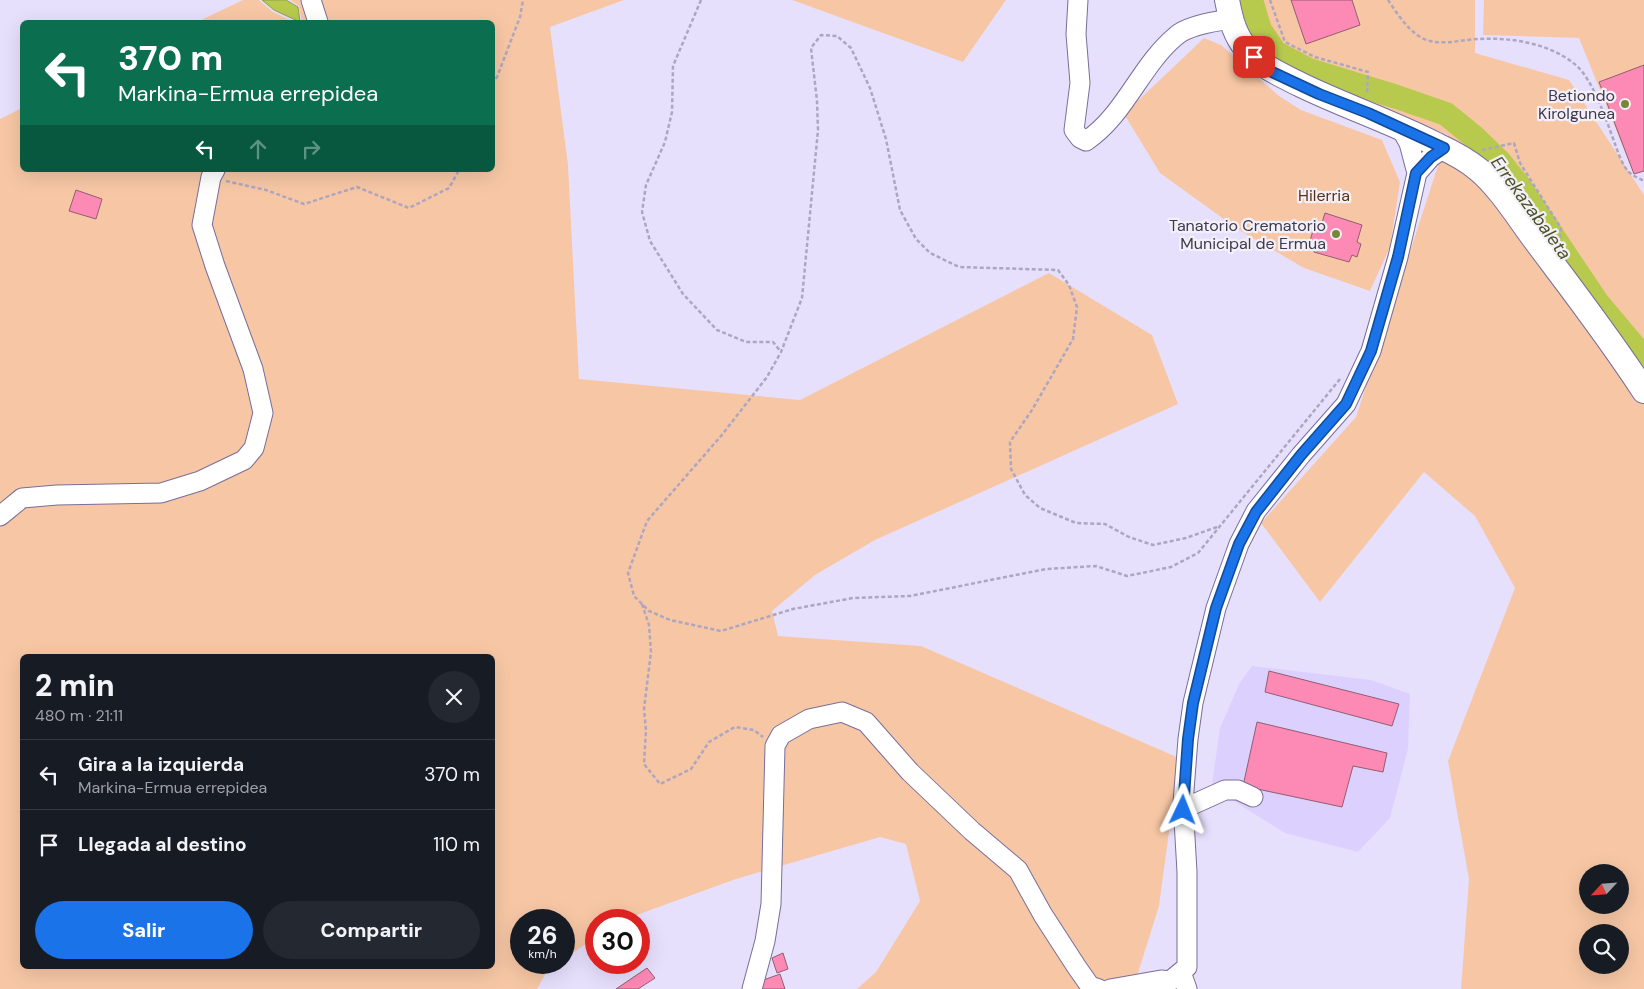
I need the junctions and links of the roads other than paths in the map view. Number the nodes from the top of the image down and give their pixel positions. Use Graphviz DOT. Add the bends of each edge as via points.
graph roads {
  1 [pos="311,0"];
  2 [pos="1078,0"];
  3 [pos="1229,10"];
  4 [pos="317,20"];
  5 [pos="1400,126"];
  6 [pos="1444,148"];
  7 [pos="1416,173"];
  8 [pos="213,174"];
  9 [pos="1644,391"];
  10 [pos="0,516"];
  11 [pos="1253,797"];
  12 [pos="1183,810"];
  13 [pos="1175,983"];
  14 [pos="752,989"];
  15 [pos="1099,989"];
  16 [pos="1110,989"];
  1 -- 4 [label="street"];
  2 -- 3 [label="street" via="1076,34 1080,83 1074,130 1086,141 1096,135 1119,108 1177,34 1209,22"];
  3 -- 5 [label="main road" via="1242,43 1272,72"];
  5 -- 6 [label="main road"];
  5 -- 7 [label="street" via="1409,143"];
  6 -- 7 [label="street"];
  6 -- 9 [label="main road" via="1470,163 1493,184"];
  7 -- 12 [label="street" via="1398,257 1371,351 1346,404 1256,512 1236,553 1216,608 1193,703"];
  8 -- 10 [label="street" via="202,225 253,369 263,413 254,448 244,460 209,477 160,493 22,498"];
  11 -- 12 [label="street" via="1238,790 1225,790"];
  12 -- 13 [label="street" via="1187,967"];
  13 -- 16 [label="street" via="1161,980"];
  14 -- 15 [label="street" via="771,904 775,746 781,735 809,719 842,712 866,722 910,772 1018,870 1076,966 1090,986"];
}
